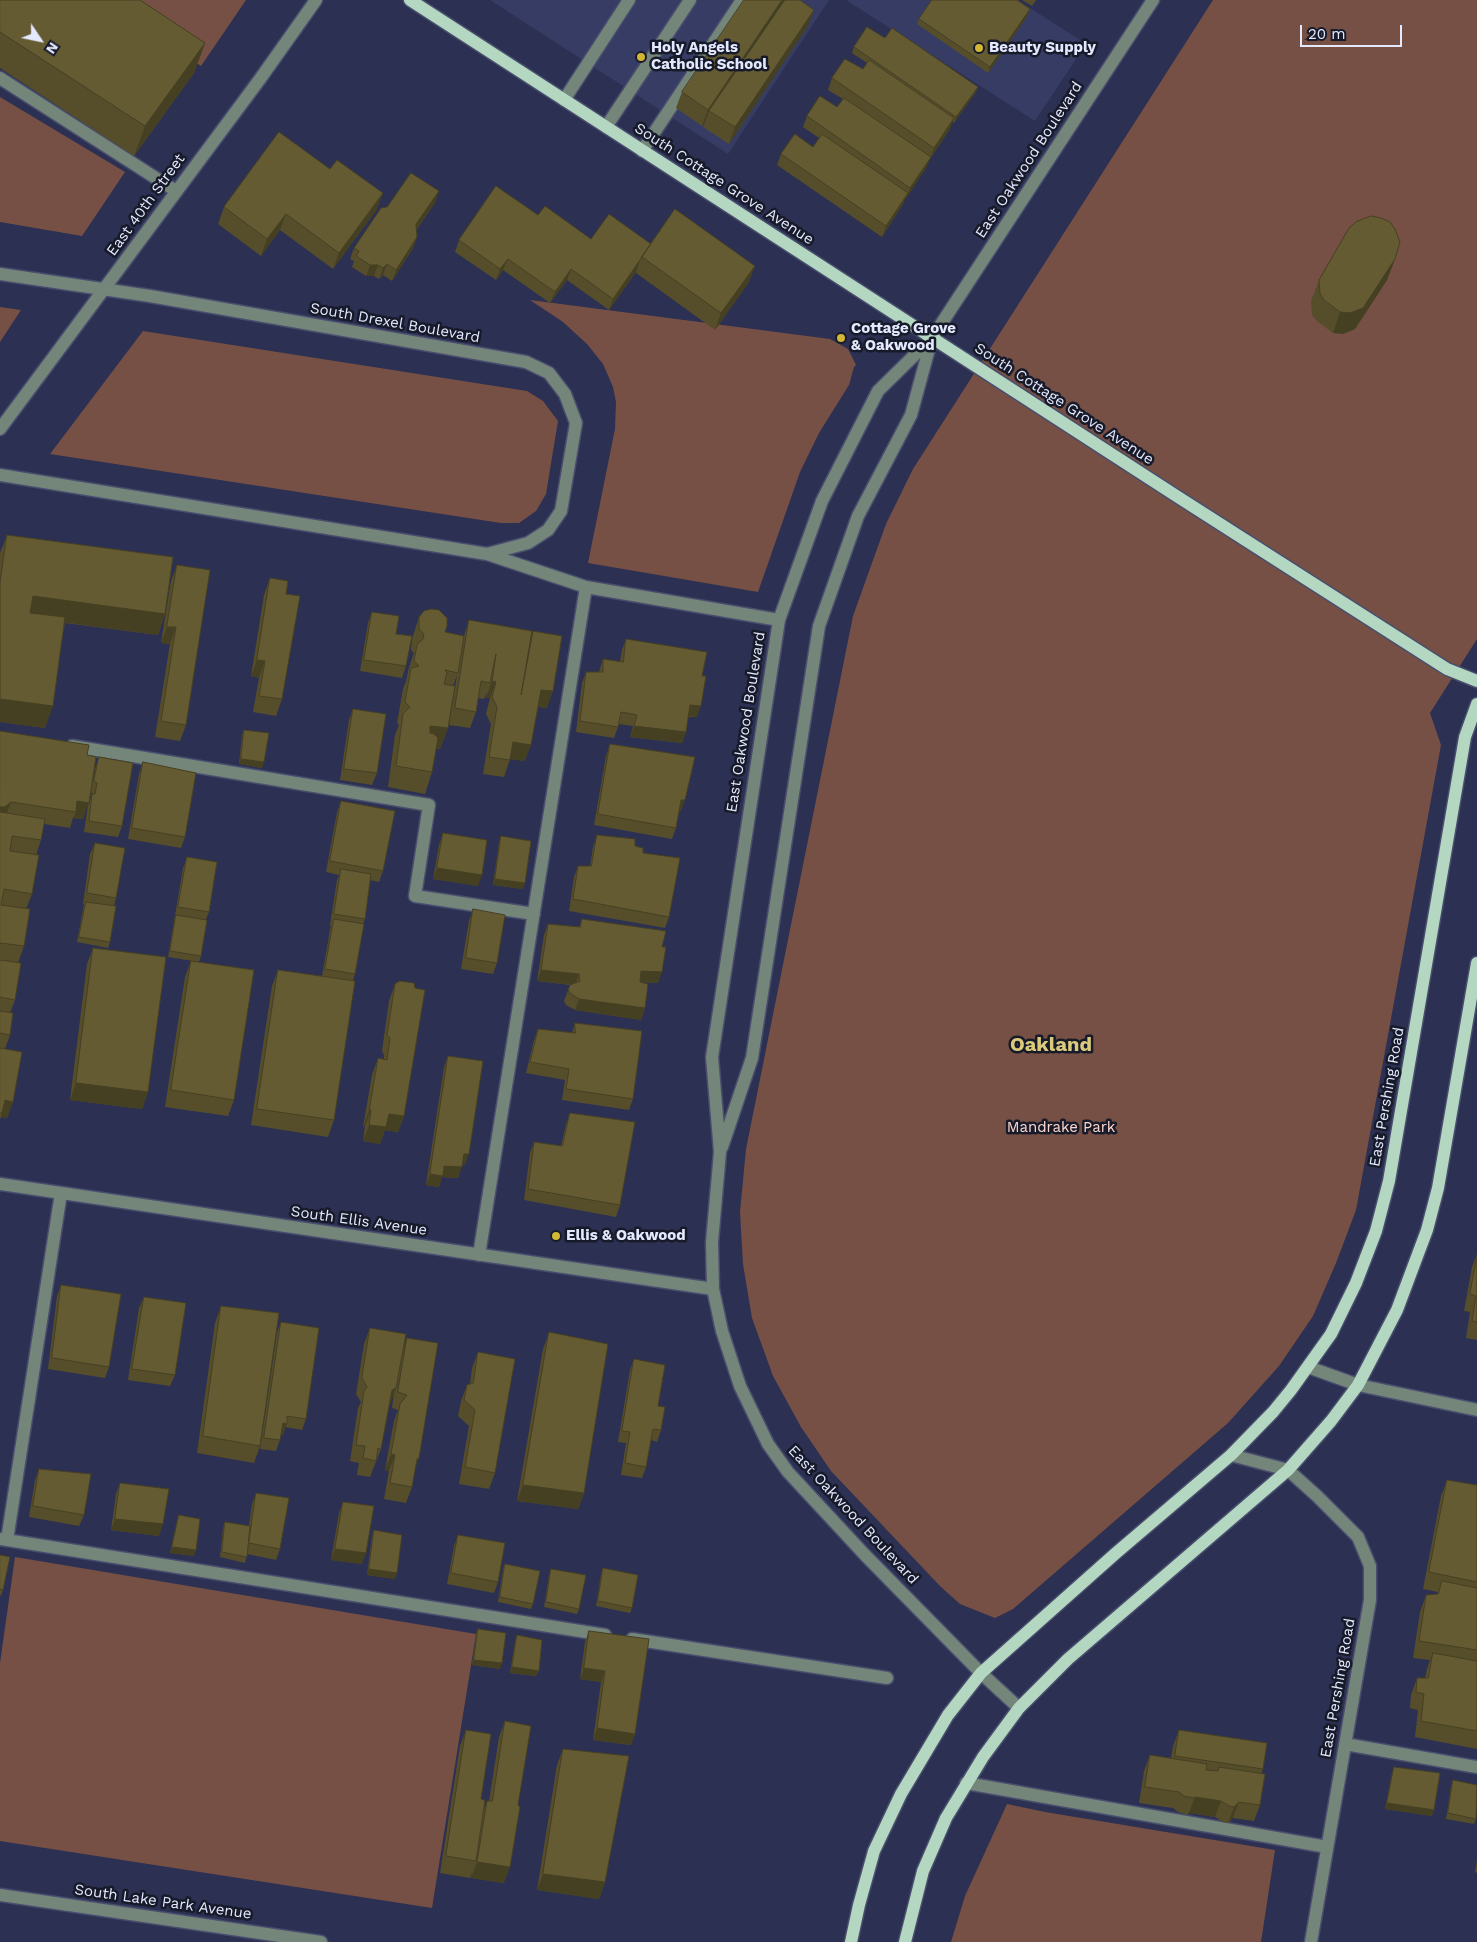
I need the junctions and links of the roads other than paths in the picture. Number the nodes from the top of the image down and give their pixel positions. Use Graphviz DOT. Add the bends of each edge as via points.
graph roads {
  1 [pos="316,0"];
  2 [pos="410,0"];
  3 [pos="629,0"];
  4 [pos="690,0"];
  5 [pos="742,0"];
  6 [pos="1153,0"];
  7 [pos="0,78"];
  8 [pos="564,100"];
  9 [pos="606,127"];
  10 [pos="642,151"];
  11 [pos="176,191"];
  12 [pos="0,274"];
  13 [pos="104,289"];
  14 [pos="932,338"];
  15 [pos="0,428"];
  16 [pos="0,475"];
  17 [pos="488,554"];
  18 [pos="586,587"];
  19 [pos="779,620"];
  20 [pos="1477,681"];
  21 [pos="1477,704"];
  22 [pos="58,743"];
  23 [pos="534,914"];
  24 [pos="1477,962"];
  25 [pos="720,1152"];
  26 [pos="0,1184"];
  27 [pos="61,1193"];
  28 [pos="479,1255"];
  29 [pos="713,1289"];
  30 [pos="1308,1367"];
  31 [pos="1358,1385"];
  32 [pos="1477,1410"];
  33 [pos="1231,1455"];
  34 [pos="1288,1470"];
  35 [pos="3,1539"];
  36 [pos="980,1673"];
  37 [pos="887,1678"];
  38 [pos="1019,1708"];
  39 [pos="1345,1744"];
  40 [pos="1477,1767"];
  41 [pos="966,1783"];
  42 [pos="1328,1848"];
  43 [pos="0,1895"];
  44 [pos="321,1942"];
  45 [pos="850,1942"];
  46 [pos="904,1942"];
  47 [pos="1311,1942"];
  1 -- 11 [label="street, East 40th Street"];
  2 -- 8 [label="main road, South Cottage Grove Avenue"];
  3 -- 8 [label="street"];
  4 -- 9 [label="street"];
  5 -- 10 [label="street"];
  6 -- 14 [label="street, East Oakwood Boulevard"];
  7 -- 11 [label="street"];
  8 -- 9 [label="main road, South Cottage Grove Avenue"];
  9 -- 10 [label="main road, South Cottage Grove Avenue"];
  10 -- 14 [label="main road, South Cottage Grove Avenue"];
  11 -- 13 [label="street, East 40th Street"];
  12 -- 13 [label="street, South Drexel Boulevard"];
  13 -- 15 [label="street, East 40th Street"];
  13 -- 17 [label="street, South Drexel Boulevard" via="526,362 549,373 565,394 576,423 561,511 548,530 528,543"];
  14 -- 19 [label="street, East Oakwood Boulevard" via="878,391 822,501"];
  14 -- 20 [label="main road, South Cottage Grove Avenue" via="1447,669"];
  14 -- 25 [label="street, East Oakwood Boulevard" via="911,415 858,516 819,626 752,1058"];
  16 -- 17 [label="street, South Drexel Boulevard"];
  17 -- 18 [label="street, South Drexel Boulevard"];
  18 -- 19 [label="street, South Drexel Boulevard"];
  18 -- 23 [label="street"];
  19 -- 25 [label="street, East Oakwood Boulevard" via="712,1057"];
  21 -- 30 [label="main road, East Pershing Road" via="1465,737 1389,1181 1376,1231 1356,1283 1335,1326"];
  22 -- 23 [label="street" via="429,805 415,896"];
  23 -- 28 [label="street"];
  24 -- 31 [label="main road" via="1438,1188 1427,1230 1397,1310"];
  25 -- 29 [label="street, East Oakwood Boulevard" via="712,1242"];
  26 -- 27 [label="street, South Ellis Avenue"];
  27 -- 28 [label="street, South Ellis Avenue"];
  27 -- 35 [label="street"];
  28 -- 29 [label="street, South Ellis Avenue"];
  29 -- 36 [label="street, East Oakwood Boulevard" via="722,1331 740,1386 768,1444 800,1486"];
  30 -- 31 [label="street"];
  30 -- 33 [label="main road, East Pershing Road" via="1273,1412"];
  31 -- 32 [label="street"];
  31 -- 34 [label="main road"];
  33 -- 34 [label="street, East Pershing Road"];
  33 -- 36 [label="main road, East Pershing Road"];
  34 -- 38 [label="main road" via="1068,1659"];
  34 -- 39 [label="street, East Pershing Road" via="1358,1537 1370,1566 1370,1600"];
  35 -- 37 [label="street"];
  36 -- 38 [label="street, East Oakwood Boulevard"];
  36 -- 45 [label="main road" via="948,1716 901,1794 874,1851"];
  38 -- 41 [label="main road"];
  39 -- 40 [label="street"];
  39 -- 42 [label="street, East Pershing Road"];
  41 -- 42 [label="street"];
  41 -- 46 [label="main road" via="946,1818 923,1871"];
  42 -- 47 [label="street, East Pershing Road"];
  43 -- 44 [label="street, South Lake Park Avenue"];
}
